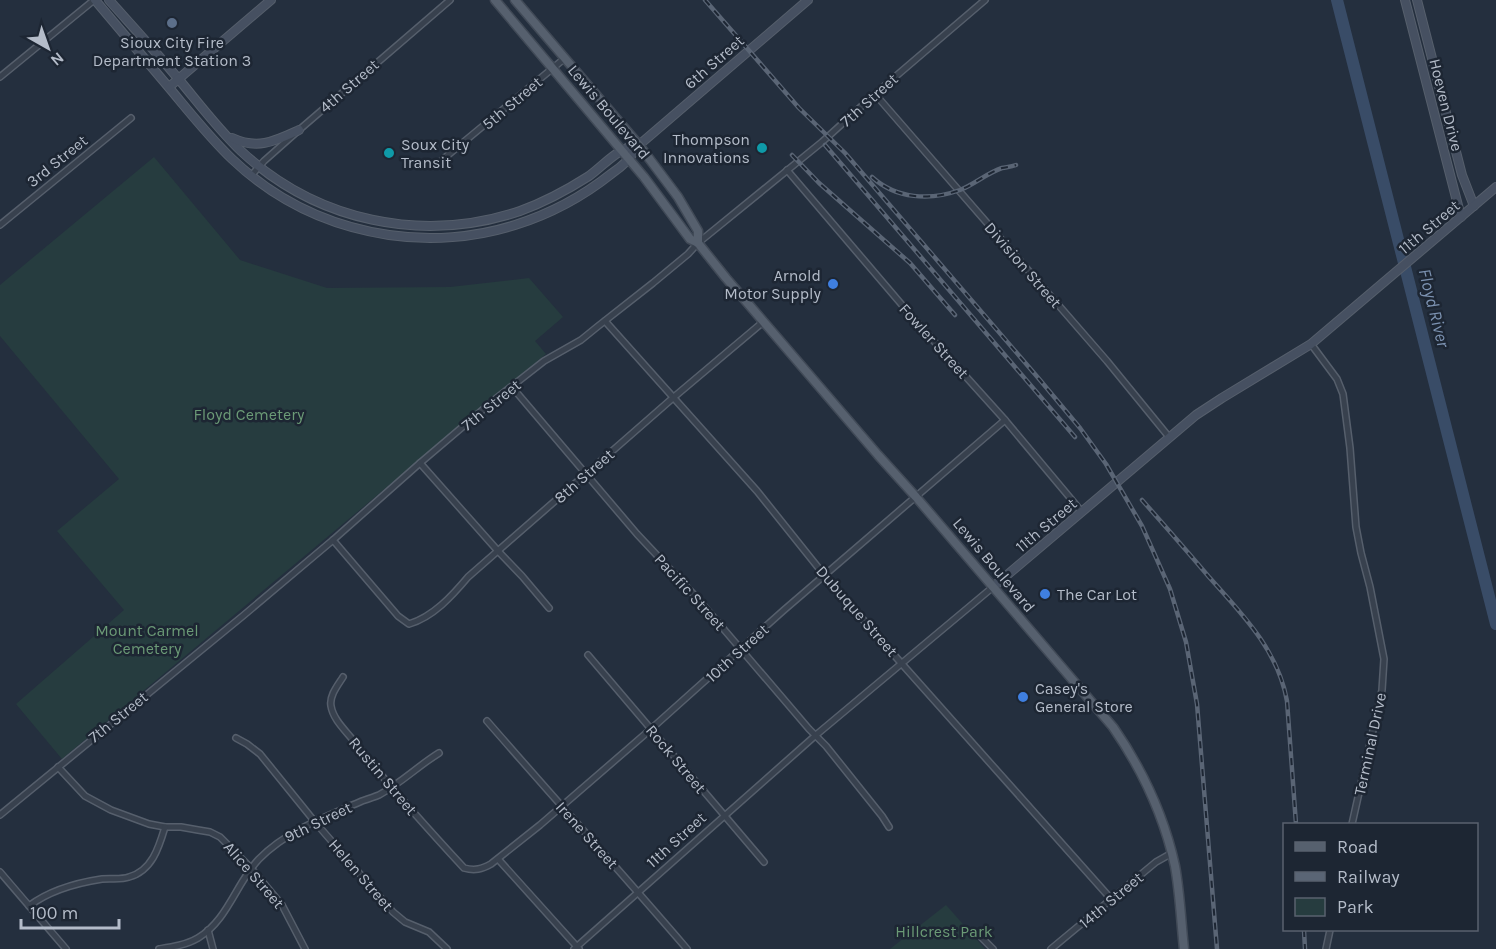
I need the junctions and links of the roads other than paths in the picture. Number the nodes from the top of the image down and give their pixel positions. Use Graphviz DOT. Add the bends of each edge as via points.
graph roads {
  1 [pos="95,0"];
  2 [pos="109,0"];
  3 [pos="271,0"];
  4 [pos="450,0"];
  5 [pos="495,0"];
  6 [pos="515,0"];
  7 [pos="808,0"];
  8 [pos="985,0"];
  9 [pos="1405,0"];
  10 [pos="1417,0"];
  11 [pos="565,58"];
  12 [pos="553,69"];
  13 [pos="0,77"];
  14 [pos="178,79"];
  15 [pos="169,87"];
  16 [pos="875,94"];
  17 [pos="131,118"];
  18 [pos="298,130"];
  19 [pos="226,135"];
  20 [pos="639,145"];
  21 [pos="622,150"];
  22 [pos="629,159"];
  23 [pos="442,160"];
  24 [pos="259,166"];
  25 [pos="787,170"];
  26 [pos="251,176"];
  27 [pos="1496,187"];
  28 [pos="1474,206"];
  29 [pos="1461,217"];
  30 [pos="0,225"];
  31 [pos="698,243"];
  32 [pos="605,321"];
  33 [pos="763,322"];
  34 [pos="1311,344"];
  35 [pos="512,387"];
  36 [pos="674,397"];
  37 [pos="1005,420"];
  38 [pos="1169,437"];
  39 [pos="420,463"];
  40 [pos="587,474"];
  41 [pos="916,497"];
  42 [pos="1082,512"];
  43 [pos="333,540"];
  44 [pos="498,551"];
  45 [pos="825,576"];
  46 [pos="993,587"];
  47 [pos="549,608"];
  48 [pos="741,649"];
  49 [pos="588,655"];
  50 [pos="902,664"];
  51 [pos="343,677"];
  52 [pos="487,721"];
  53 [pos="651,729"];
  54 [pos="816,735"];
  55 [pos="236,738"];
  56 [pos="439,753"];
  57 [pos="58,767"];
  58 [pos="392,787"];
  59 [pos="561,806"];
  60 [pos="0,815"];
  61 [pos="724,815"];
  62 [pos="315,822"];
  63 [pos="1352,823"];
  64 [pos="165,827"];
  65 [pos="889,827"];
  66 [pos="1172,853"];
  67 [pos="498,859"];
  68 [pos="764,862"];
  69 [pos="462,866"];
  70 [pos="251,868"];
  71 [pos="0,872"];
  72 [pos="639,892"];
  73 [pos="1112,900"];
  74 [pos="29,906"];
  75 [pos="208,930"];
  76 [pos="1330,931"];
  77 [pos="982,938"];
  78 [pos="443,948"];
  79 [pos="577,948"];
  80 [pos="66,949"];
  81 [pos="159,949"];
  82 [pos="213,949"];
  83 [pos="305,949"];
  84 [pos="687,949"];
  85 [pos="993,949"];
  86 [pos="1051,949"];
  87 [pos="1184,949"];
  88 [pos="1326,949"];
  1 -- 13 [label="street"];
  1 -- 15 [label="main road, 6th Street"];
  2 -- 14 [label="main road"];
  3 -- 14 [label="main road"];
  4 -- 18 [label="street, 4th Street"];
  5 -- 12 [label="main road, Lewis Boulevard"];
  6 -- 11 [label="main road, Lewis Boulevard"];
  7 -- 20 [label="main road, 6th Street"];
  8 -- 16 [label="street, 7th Street"];
  9 -- 29 [label="main road, Hoeven Drive"];
  10 -- 28 [label="main road, Hoeven Drive" via="1462,175"];
  11 -- 12 [label="street, 5th Street"];
  11 -- 20 [label="main road, Lewis Boulevard"];
  12 -- 21 [label="main road, Lewis Boulevard"];
  12 -- 23 [label="street, 5th Street"];
  14 -- 15 [label="main road"];
  14 -- 19 [label="main road"];
  15 -- 26 [label="main road, 6th Street"];
  16 -- 25 [label="street, 7th Street"];
  16 -- 38 [label="street, Division Street"];
  17 -- 30 [label="street, 3rd Street"];
  18 -- 19 [label="main road" via="260,144 248,144"];
  18 -- 24 [label="street, 4th Street"];
  19 -- 24 [label="main road"];
  20 -- 21 [label="main road, 6th Street"];
  20 -- 22 [label="main road, 6th Street"];
  20 -- 31 [label="main road, Lewis Boulevard" via="678,197 698,231"];
  21 -- 22 [label="main road, Lewis Boulevard"];
  21 -- 24 [label="main road" via="591,175 520,211 492,219 426,226 354,216 333,209 296,191"];
  22 -- 26 [label="main road, 6th Street" via="581,196 556,209 510,227 442,238 389,235 334,222 289,202"];
  22 -- 31 [label="main road, Lewis Boulevard" via="690,239"];
  24 -- 26 [label="street, 4th Street"];
  25 -- 31 [label="street, 7th Street"];
  25 -- 37 [label="street, Fowler Street"];
  27 -- 28 [label="main road, 11th Street"];
  28 -- 29 [label="main road, 11th Street"];
  29 -- 34 [label="main road, 11th Street"];
  31 -- 32 [label="street, 7th Street"];
  31 -- 33 [label="main road, Lewis Boulevard"];
  32 -- 35 [label="street, 7th Street"];
  32 -- 36 [label="street, Dubuque Street"];
  33 -- 36 [label="street, 8th Street"];
  33 -- 41 [label="main road, Lewis Boulevard"];
  34 -- 38 [label="main road, 11th Street" via="1196,415"];
  34 -- 63 [label="street, Terminal Drive" via="1343,393 1356,527 1384,663 1382,690"];
  35 -- 39 [label="street, 7th Street"];
  35 -- 40 [label="street, Pacific Street"];
  36 -- 40 [label="street, 8th Street"];
  36 -- 45 [label="street, Dubuque Street"];
  37 -- 41 [label="street, 10th Street"];
  37 -- 42 [label="street, Fowler Street"];
  38 -- 42 [label="main road, 11th Street"];
  39 -- 43 [label="street, 7th Street"];
  39 -- 44 [label="street"];
  40 -- 44 [label="street, 8th Street"];
  40 -- 48 [label="street, Pacific Street"];
  41 -- 45 [label="street, 10th Street"];
  41 -- 46 [label="main road, Lewis Boulevard"];
  42 -- 46 [label="main road, 11th Street"];
  43 -- 44 [label="street, 8th Street" via="409,624 433,611"];
  43 -- 57 [label="street, 7th Street"];
  44 -- 47 [label="street"];
  45 -- 48 [label="street, 10th Street"];
  45 -- 50 [label="street, Dubuque Street"];
  46 -- 50 [label="street, 11th Street"];
  46 -- 66 [label="main road, Lewis Boulevard" via="1128,749 1153,796"];
  48 -- 53 [label="street, 10th Street"];
  48 -- 54 [label="street, Pacific Street"];
  49 -- 53 [label="street, Rock Street"];
  50 -- 54 [label="street, 11th Street"];
  50 -- 73 [label="street, Dubuque Street"];
  51 -- 58 [label="street, Rustin Street" via="330,702 332,710"];
  52 -- 59 [label="street, Irene Street"];
  53 -- 59 [label="street, 10th Street"];
  53 -- 61 [label="street, Rock Street"];
  54 -- 61 [label="street, 11th Street"];
  54 -- 65 [label="street, Pacific Street"];
  55 -- 62 [label="street, Helen Street" via="260,754"];
  56 -- 58 [label="street, 9th Street"];
  57 -- 60 [label="street, 7th Street"];
  57 -- 64 [label="street, Alice Street" via="95,802"];
  58 -- 62 [label="street, 9th Street"];
  58 -- 69 [label="street, Rustin Street"];
  59 -- 67 [label="street, 10th Street"];
  59 -- 72 [label="street, Irene Street"];
  61 -- 68 [label="street, Rock Street"];
  61 -- 72 [label="street, 11th Street"];
  62 -- 70 [label="street, 9th Street" via="278,842"];
  62 -- 78 [label="street, Helen Street" via="393,912 429,932"];
  64 -- 70 [label="street, Alice Street" via="210,832"];
  64 -- 74 [label="street" via="155,856 137,874 64,888"];
  66 -- 73 [label="street, 14th Street"];
  66 -- 87 [label="main road, Lewis Boulevard"];
  67 -- 69 [label="street, 10th Street" via="482,869"];
  67 -- 79 [label="street"];
  70 -- 75 [label="street, 9th Street" via="219,920"];
  70 -- 83 [label="street, Alice Street" via="282,905"];
  71 -- 74 [label="street"];
  72 -- 79 [label="street, 11th Street"];
  72 -- 84 [label="street, Irene Street"];
  73 -- 86 [label="street, 14th Street"];
  74 -- 80 [label="street"];
  75 -- 81 [label="street, 9th Street" via="187,943"];
  75 -- 82 [label="street"];
  76 -- 88 [label="street"];
  77 -- 85 [label="street"];
}
